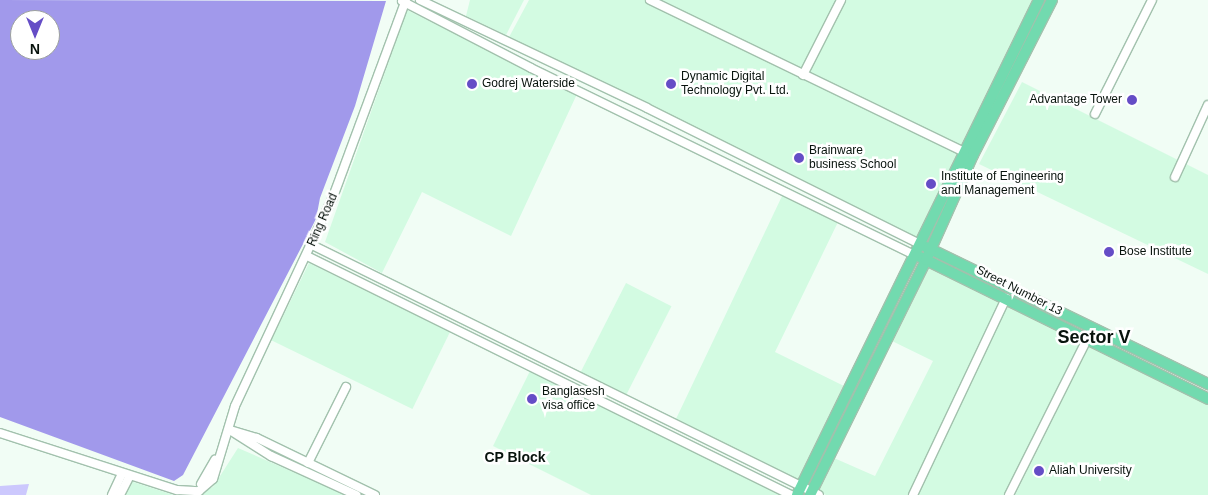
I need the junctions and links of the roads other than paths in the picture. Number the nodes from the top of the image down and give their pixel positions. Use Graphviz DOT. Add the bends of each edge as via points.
graph roads {
  1 [pos="420,0"];
  2 [pos="650,0"];
  3 [pos="841,0"];
  4 [pos="1039,0"];
  5 [pos="1052,0"];
  6 [pos="1152,0"];
  7 [pos="404,2"];
  8 [pos="804,75"];
  9 [pos="626,98"];
  10 [pos="1208,105"];
  11 [pos="620,110"];
  12 [pos="1095,114"];
  13 [pos="969,153"];
  14 [pos="1175,177"];
  15 [pos="312,244"];
  16 [pos="920,244"];
  17 [pos="930,249"];
  18 [pos="914,255"];
  19 [pos="307,256"];
  20 [pos="926,260"];
  21 [pos="389,283"];
  22 [pos="385,295"];
  23 [pos="1006,298"];
  24 [pos="444,311"];
  25 [pos="1076,320"];
  26 [pos="439,322"];
  27 [pos="1070,331"];
  28 [pos="1087,340"];
  29 [pos="859,367"];
  30 [pos="870,372"];
  31 [pos="1208,384"];
  32 [pos="346,386"];
  33 [pos="1208,399"];
  34 [pos="230,430"];
  35 [pos="0,433"];
  36 [pos="308,463"];
  37 [pos="125,475"];
  38 [pos="799,491"];
  39 [pos="354,492"];
  40 [pos="363,492"];
  41 [pos="814,494"];
  42 [pos="112,495"];
  43 [pos="120,495"];
  44 [pos="375,495"];
  45 [pos="791,495"];
  46 [pos="913,495"];
  47 [pos="1010,495"];
  1 -- 9 [label="street"];
  2 -- 8 [label="street"];
  3 -- 8 [label="street"];
  4 -- 13 [label="main road"];
  5 -- 13 [label="main road"];
  6 -- 12 [label="street"];
  7 -- 11 [label="street"];
  7 -- 15 [label="street, Ring Road" via="334,197"];
  8 -- 13 [label="street"];
  9 -- 11 [label="street"];
  9 -- 16 [label="street"];
  10 -- 14 [label="street"];
  11 -- 18 [label="street"];
  13 -- 16 [label="main road"];
  13 -- 17 [label="main road"];
  15 -- 19 [label="street, Ring Road"];
  15 -- 21 [label="street"];
  16 -- 17 [label="main road, Street Number 13"];
  16 -- 18 [label="main road"];
  17 -- 20 [label="main road"];
  17 -- 25 [label="main road, Street Number 13"];
  18 -- 20 [label="main road, Street Number 13"];
  18 -- 29 [label="main road"];
  19 -- 22 [label="street"];
  19 -- 34 [label="street, Ring Road" via="288,289 236,406"];
  20 -- 23 [label="main road, Street Number 13"];
  20 -- 30 [label="main road"];
  21 -- 22 [label="street"];
  21 -- 24 [label="street"];
  22 -- 26 [label="street"];
  23 -- 27 [label="main road, Street Number 13"];
  23 -- 46 [label="street"];
  24 -- 26 [label="street"];
  24 -- 38 [label="street"];
  25 -- 27 [label="main road"];
  25 -- 31 [label="main road, Street Number 13"];
  26 -- 45 [label="street"];
  27 -- 28 [label="main road, Street Number 13"];
  28 -- 33 [label="main road, Street Number 13"];
  28 -- 47 [label="street"];
  29 -- 30 [label="main road"];
  29 -- 38 [label="main road"];
  30 -- 41 [label="main road"];
  32 -- 36 [label="street"];
  34 -- 36 [label="street" via="257,438"];
  34 -- 37 [label="street, Ring Road" via="213,479 198,491"];
  34 -- 39 [label="street" via="271,456"];
  35 -- 37 [label="street"];
  36 -- 39 [label="street"];
  37 -- 42 [label="street"];
  37 -- 43 [label="street"];
  38 -- 41 [label="street"];
  39 -- 40 [label="street"];
  40 -- 44 [label="street"];
}
